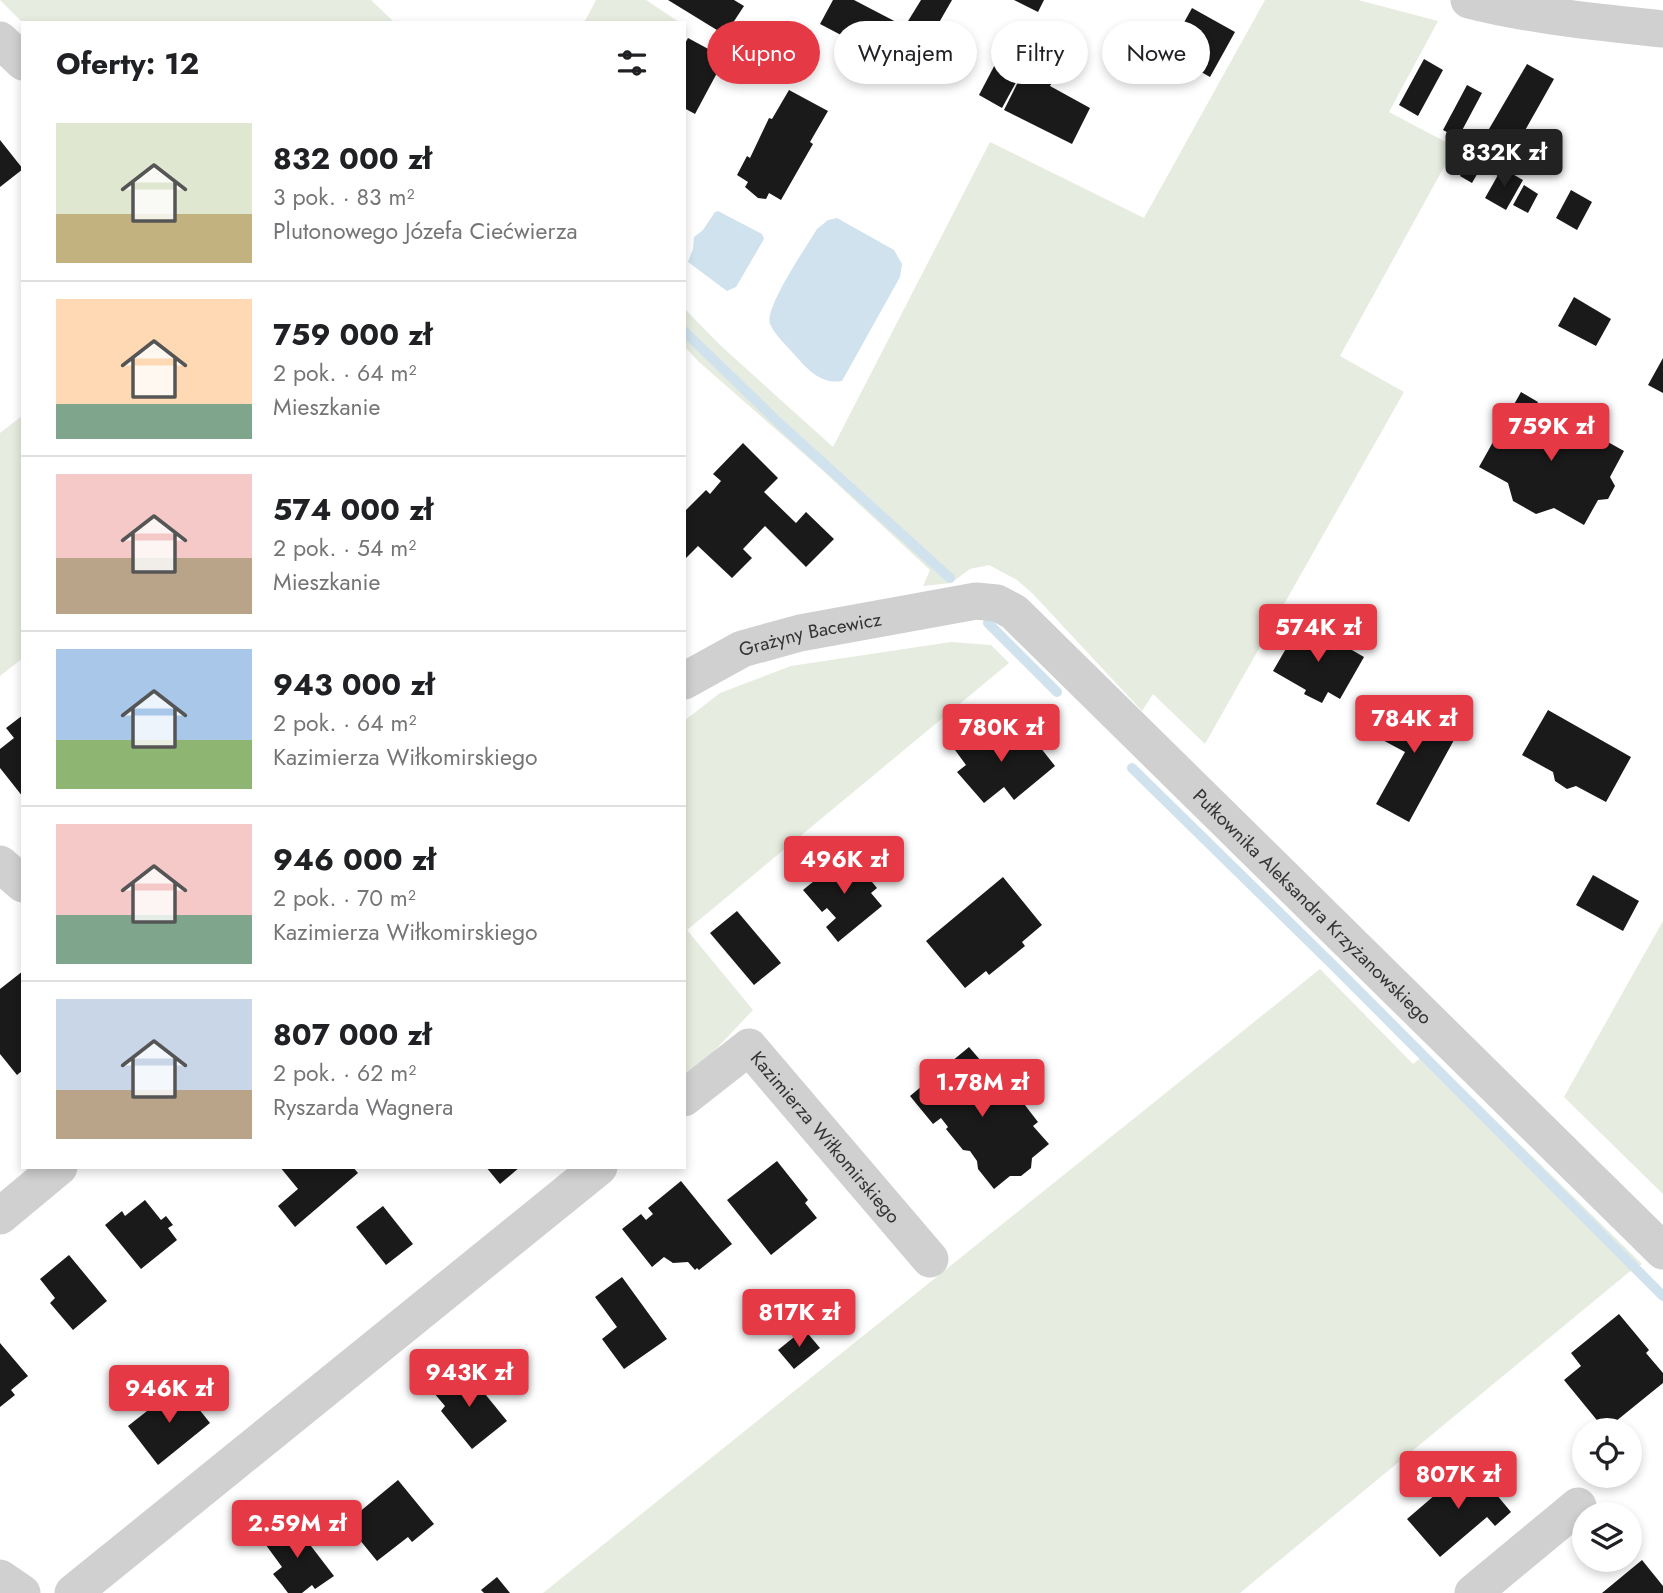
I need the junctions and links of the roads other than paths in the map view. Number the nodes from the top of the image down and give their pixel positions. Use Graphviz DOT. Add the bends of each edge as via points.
graph roads {
  1 [pos="1469,0"];
  2 [pos="1663,29"];
  3 [pos="0,40"];
  4 [pos="21,60"];
  5 [pos="944,607"];
  6 [pos="686,680"];
  7 [pos="0,864"];
  8 [pos="21,882"];
  9 [pos="686,1096"];
  10 [pos="58,1169"];
  11 [pos="597,1169"];
  12 [pos="0,1216"];
  13 [pos="1663,1251"];
  14 [pos="930,1259"];
  15 [pos="1572,1511"];
  16 [pos="0,1578"];
  17 [pos="22,1593"];
  18 [pos="73,1593"];
  19 [pos="1473,1593"];
  1 -- 2 [label="street"];
  3 -- 4 [label="street"];
  5 -- 6 [label="street, Grażyny Bacewicz" via="800,633 742,649"];
  5 -- 13 [label="street, Pułkownika Aleksandra Krzyżanowskiego" via="976,601 997,603 1014,612"];
  7 -- 8 [label="street"];
  9 -- 14 [label="street, Kazimierza Wiłkomirskiego" via="749,1047"];
  10 -- 12 [label="street"];
  11 -- 18 [label="street"];
  15 -- 19 [label="street"];
  16 -- 17 [label="street"];
}
